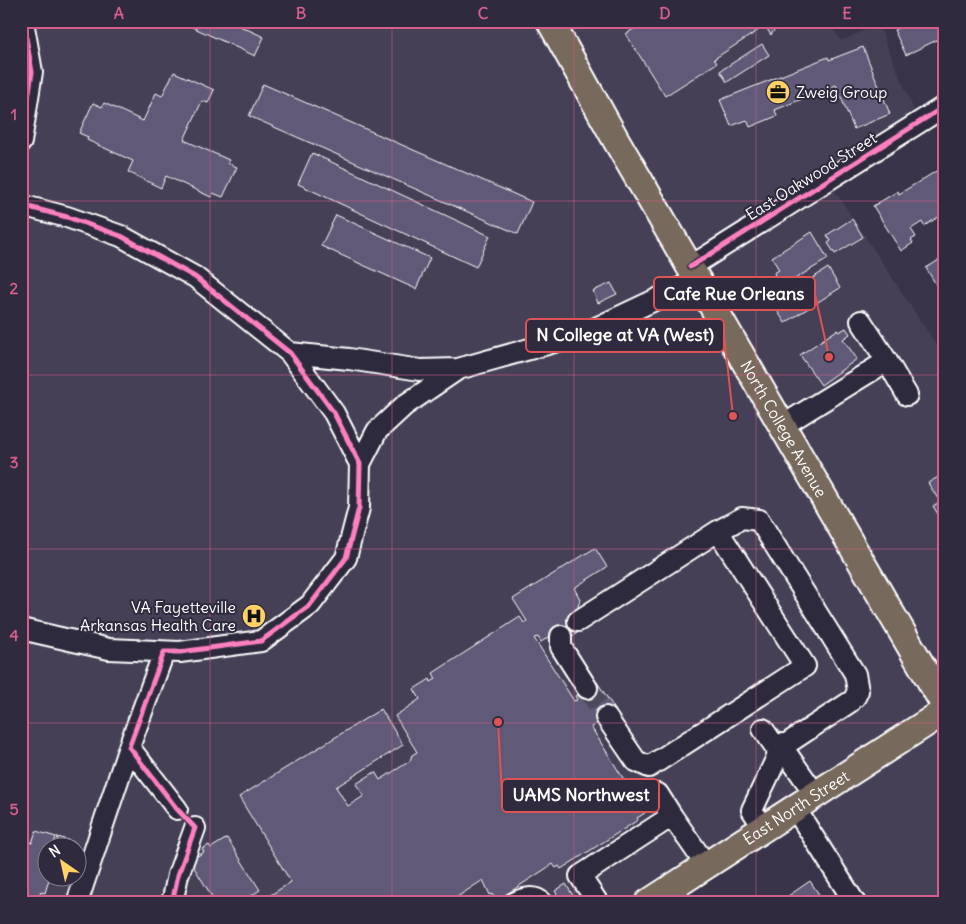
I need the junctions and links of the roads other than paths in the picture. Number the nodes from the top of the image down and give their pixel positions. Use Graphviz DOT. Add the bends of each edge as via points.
graph roads {
  1 [pos="23,21"];
  2 [pos="550,21"];
  3 [pos="26,71"];
  4 [pos="945,106"];
  5 [pos="21,142"];
  6 [pos="21,205"];
  7 [pos="693,274"];
  8 [pos="862,320"];
  9 [pos="290,353"];
  10 [pos="887,361"];
  11 [pos="458,370"];
  12 [pos="907,395"];
  13 [pos="782,426"];
  14 [pos="360,464"];
  15 [pos="718,530"];
  16 [pos="578,621"];
  17 [pos="21,629"];
  18 [pos="562,636"];
  19 [pos="164,652"];
  20 [pos="587,688"];
  21 [pos="945,706"];
  22 [pos="945,712"];
  23 [pos="606,717"];
  24 [pos="768,726"];
  25 [pos="781,746"];
  26 [pos="129,747"];
  27 [pos="658,794"];
  28 [pos="805,801"];
  29 [pos="177,809"];
  30 [pos="672,816"];
  31 [pos="195,828"];
  32 [pos="764,828"];
  33 [pos="706,865"];
  34 [pos="76,903"];
  35 [pos="172,903"];
  36 [pos="514,903"];
  37 [pos="542,903"];
  38 [pos="598,903"];
  39 [pos="648,903"];
  40 [pos="855,903"];
  1 -- 3 [label="street"];
  2 -- 7 [label="main road, North College Avenue"];
  3 -- 5 [label="street"];
  4 -- 7 [label="street, East Oakwood Street"];
  6 -- 9 [label="street" via="121,236 195,278"];
  7 -- 11 [label="street, East Oakwood Street" via="583,334"];
  7 -- 13 [label="main road, North College Avenue"];
  8 -- 10 [label="street"];
  9 -- 11 [label="street" via="420,370"];
  9 -- 14 [label="street" via="334,413"];
  10 -- 12 [label="street"];
  10 -- 13 [label="street"];
  11 -- 14 [label="street" via="405,405 377,431"];
  13 -- 21 [label="main road, North College Avenue"];
  14 -- 19 [label="street" via="358,508 346,558 310,605 261,641"];
  15 -- 16 [label="street"];
  15 -- 23 [label="street" via="805,666 649,767 636,761"];
  15 -- 25 [label="street" via="742,518 759,520 855,674 858,691 853,700"];
  17 -- 19 [label="street" via="109,649"];
  18 -- 20 [label="street" via="561,647"];
  19 -- 26 [label="street"];
  22 -- 28 [label="main road, East North Street"];
  24 -- 25 [label="street" via="783,739"];
  25 -- 28 [label="street"];
  25 -- 32 [label="street" via="752,810"];
  26 -- 29 [label="street"];
  26 -- 34 [label="street"];
  27 -- 30 [label="street"];
  28 -- 32 [label="main road, East North Street"];
  28 -- 40 [label="street"];
  30 -- 33 [label="street"];
  30 -- 38 [label="street" via="580,876"];
  31 -- 35 [label="street"];
  32 -- 33 [label="main road, East North Street"];
  33 -- 39 [label="main road, East North Street"];
  36 -- 37 [label="street" via="530,898 539,899"];
}
